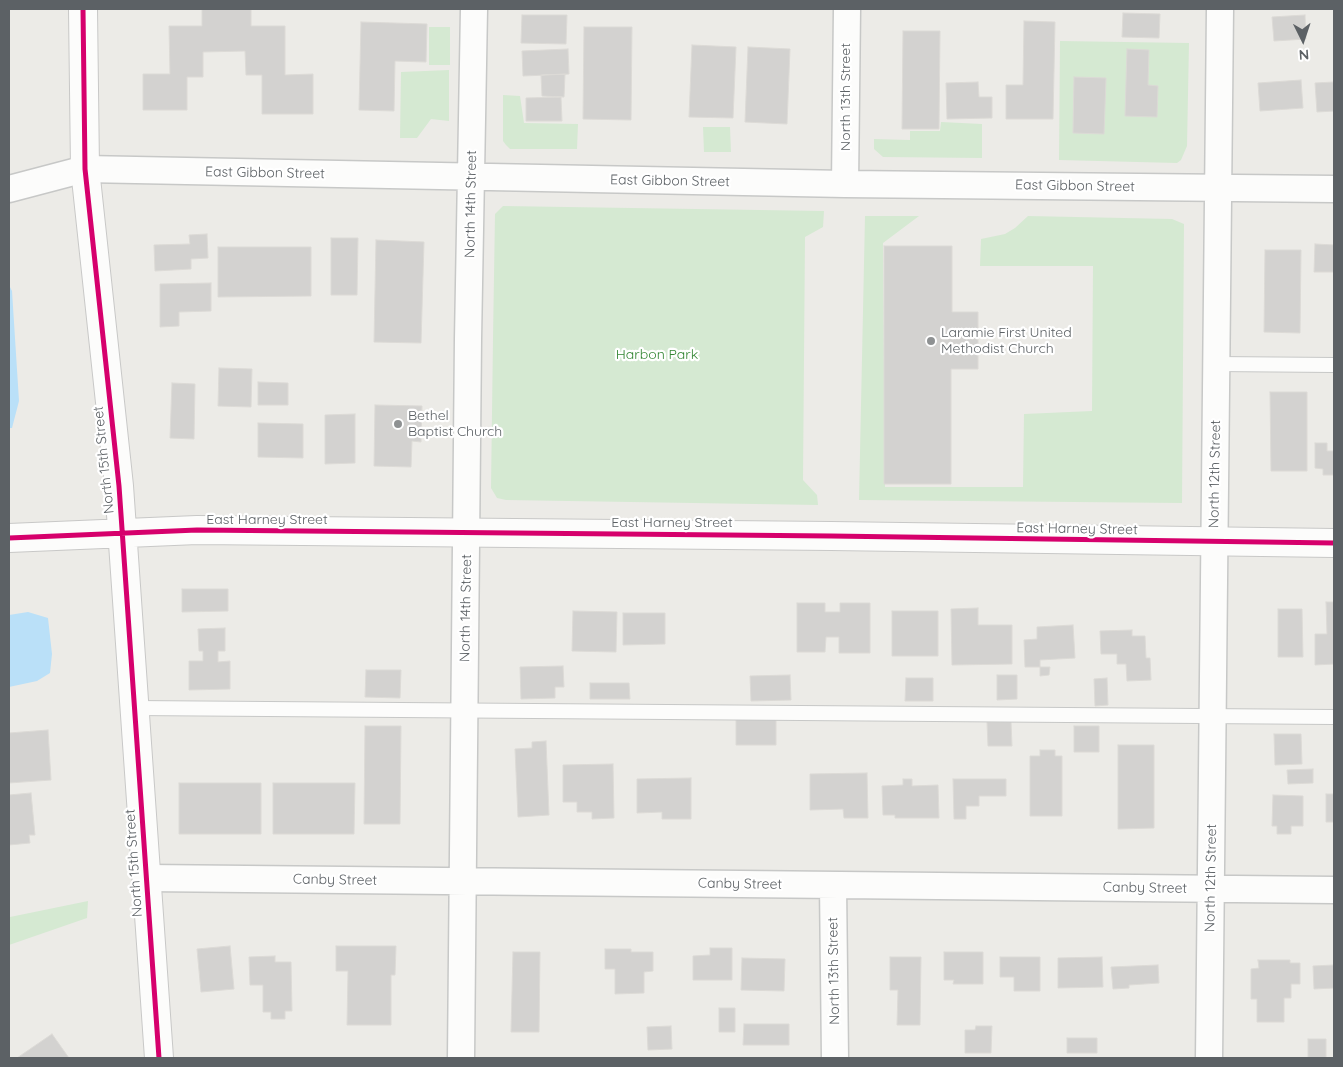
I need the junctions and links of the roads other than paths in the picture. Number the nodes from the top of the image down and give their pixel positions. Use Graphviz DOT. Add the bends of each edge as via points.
graph roads {
  1 [pos="83,9"];
  2 [pos="474,9"];
  3 [pos="847,9"];
  4 [pos="1220,9"];
  5 [pos="85,170"];
  6 [pos="472,178"];
  7 [pos="846,184"];
  8 [pos="1218,188"];
  9 [pos="9,189"];
  10 [pos="1334,189"];
  11 [pos="1216,364"];
  12 [pos="1334,365"];
  13 [pos="468,532"];
  14 [pos="122,533"];
  15 [pos="9,538"];
  16 [pos="1214,542"];
  17 [pos="1334,543"];
  18 [pos="134,708"];
  19 [pos="464,710"];
  20 [pos="1212,716"];
  21 [pos="1334,717"];
  22 [pos="147,878"];
  23 [pos="462,881"];
  24 [pos="833,885"];
  25 [pos="1210,888"];
  26 [pos="1334,890"];
  27 [pos="159,1058"];
  28 [pos="461,1058"];
  29 [pos="835,1058"];
  30 [pos="1209,1058"];
  1 -- 5 [label="main road, North 15th Street"];
  2 -- 6 [label="street, North 14th Street"];
  3 -- 7 [label="street, North 13th Street"];
  4 -- 8 [label="street, North 12th Street"];
  5 -- 6 [label="street, East Gibbon Street"];
  5 -- 9 [label="street, East Gibbon Street"];
  5 -- 14 [label="main road, North 15th Street"];
  6 -- 7 [label="street, East Gibbon Street"];
  6 -- 13 [label="street, North 14th Street"];
  7 -- 8 [label="street, East Gibbon Street"];
  8 -- 10 [label="street, East Gibbon Street"];
  8 -- 11 [label="street, North 12th Street"];
  11 -- 12 [label="lane"];
  11 -- 16 [label="street, North 12th Street"];
  13 -- 14 [label="main road, East Harney Street" via="198,530"];
  13 -- 16 [label="main road, East Harney Street"];
  13 -- 19 [label="street, North 14th Street"];
  14 -- 15 [label="main road, East Harney Street"];
  14 -- 18 [label="main road, North 15th Street"];
  16 -- 17 [label="main road, East Harney Street"];
  16 -- 20 [label="street, North 12th Street"];
  18 -- 19 [label="lane"];
  18 -- 22 [label="main road, North 15th Street"];
  19 -- 20 [label="lane"];
  19 -- 23 [label="street, North 14th Street"];
  20 -- 21 [label="lane"];
  20 -- 25 [label="street, North 12th Street"];
  22 -- 23 [label="street, Canby Street"];
  22 -- 27 [label="main road, North 15th Street"];
  23 -- 24 [label="street, Canby Street"];
  23 -- 28 [label="street, North 14th Street"];
  24 -- 25 [label="street, Canby Street"];
  24 -- 29 [label="street, North 13th Street"];
  25 -- 26 [label="street, Canby Street"];
  25 -- 30 [label="street, North 12th Street"];
}
